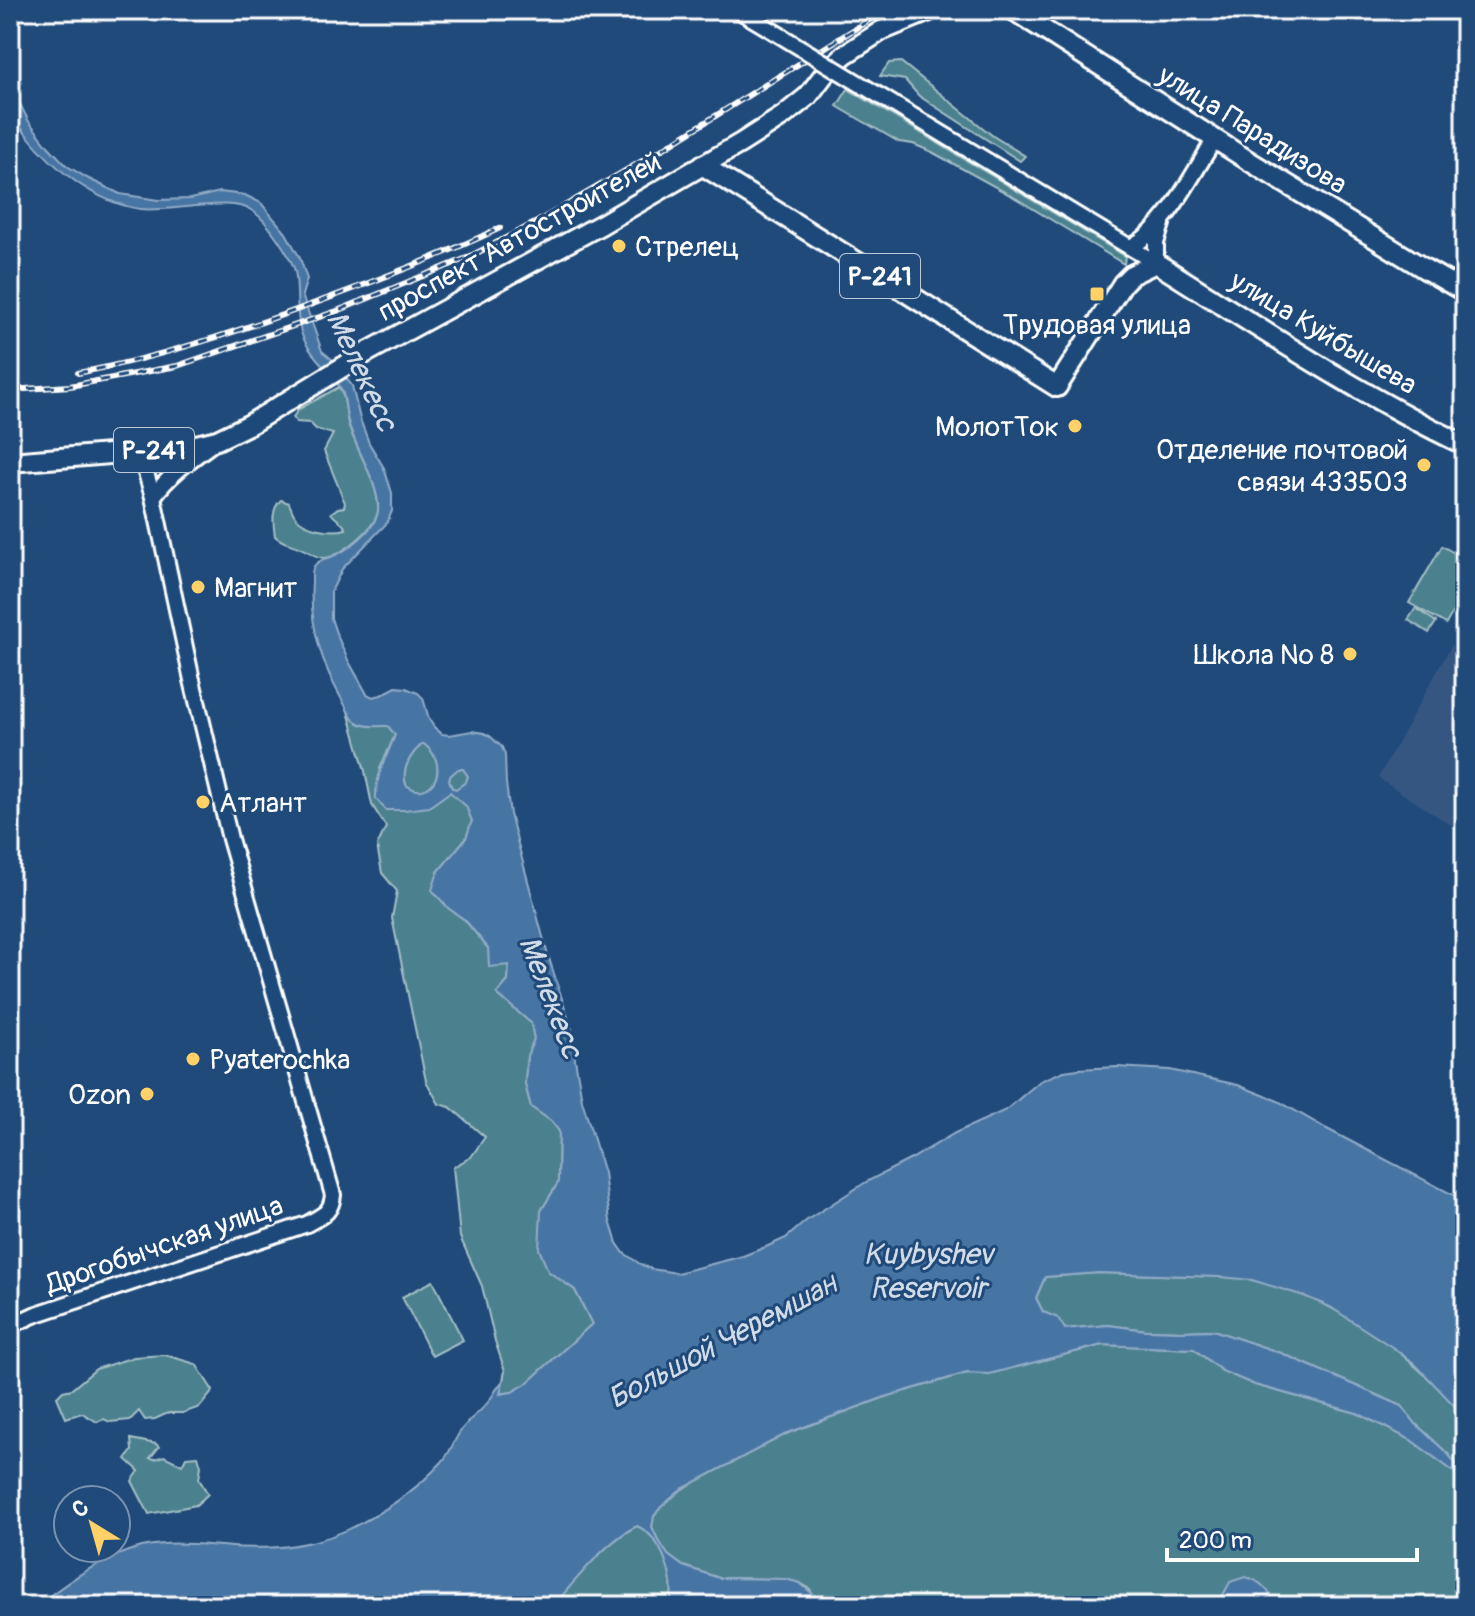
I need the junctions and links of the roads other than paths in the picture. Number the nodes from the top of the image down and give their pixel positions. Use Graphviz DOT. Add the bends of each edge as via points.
graph roads {
  1 [pos="738,10"];
  2 [pos="932,10"];
  3 [pos="1013,10"];
  4 [pos="1215,139"];
  5 [pos="702,165"];
  6 [pos="1163,220"];
  7 [pos="1131,247"];
  8 [pos="1156,263"];
  9 [pos="1123,283"];
  10 [pos="1465,292"];
  11 [pos="217,440"];
  12 [pos="1465,445"];
  13 [pos="140,452"];
  14 [pos="10,462"];
  15 [pos="153,497"];
  16 [pos="10,1326"];
  1 -- 7 [label="street, bridge"];
  2 -- 5 [label="highway, проспект Автостроителей / Р-241" via="855,47 783,116"];
  3 -- 4 [label="highway, улица Парадизова"];
  4 -- 6 [label="street"];
  4 -- 10 [label="highway, улица Парадизова"];
  5 -- 9 [label="highway, Р-241" via="1057,387"];
  5 -- 11 [label="highway, проспект Автостроителей / Р-241"];
  6 -- 7 [label="street"];
  6 -- 8 [label="street"];
  7 -- 8 [label="street"];
  7 -- 9 [label="street"];
  8 -- 9 [label="highway, Р-241"];
  8 -- 12 [label="highway, улица Куйбышева" via="1350,383"];
  11 -- 13 [label="highway, проспект Автостроителей / Р-241"];
  11 -- 15 [label="street"];
  13 -- 14 [label="highway, проспект Автостроителей / Р-241"];
  13 -- 15 [label="street"];
  15 -- 16 [label="street, Дрогобычская улица" via="234,852 332,1206 307,1224"];
}
